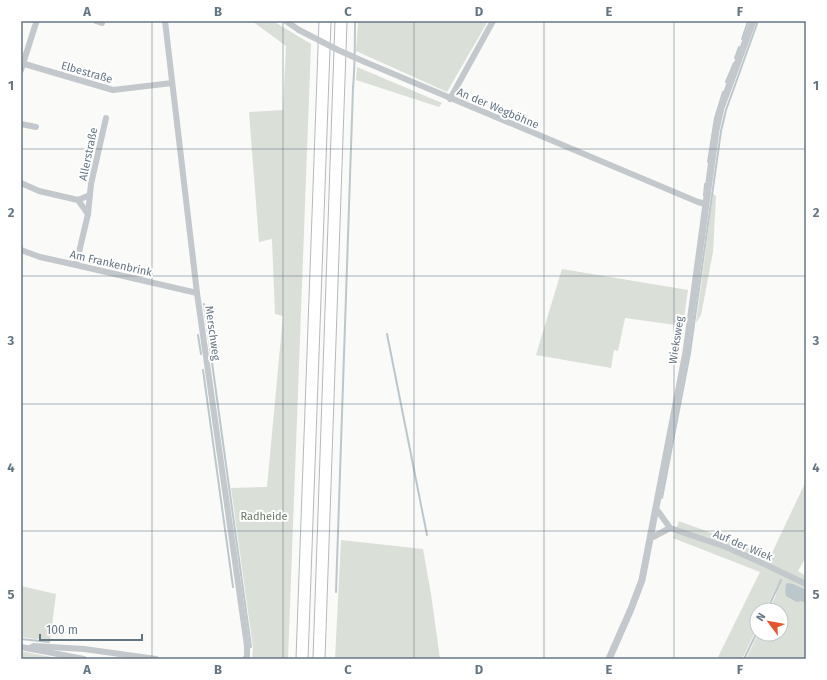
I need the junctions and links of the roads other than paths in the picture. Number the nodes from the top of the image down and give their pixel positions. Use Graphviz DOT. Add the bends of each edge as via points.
graph roads {
  1 [pos="37,21"];
  2 [pos="165,21"];
  3 [pos="286,21"];
  4 [pos="325,21"];
  5 [pos="342,21"];
  6 [pos="493,21"];
  7 [pos="752,21"];
  8 [pos="22,66"];
  9 [pos="172,84"];
  10 [pos="450,98"];
  11 [pos="106,118"];
  12 [pos="21,124"];
  13 [pos="36,127"];
  14 [pos="21,183"];
  15 [pos="90,195"];
  16 [pos="78,200"];
  17 [pos="706,204"];
  18 [pos="88,214"];
  19 [pos="21,250"];
  20 [pos="76,266"];
  21 [pos="197,293"];
  22 [pos="655,510"];
  23 [pos="670,528"];
  24 [pos="650,536"];
  25 [pos="806,584"];
  26 [pos="21,647"];
  27 [pos="30,648"];
  28 [pos="84,659"];
  29 [pos="156,659"];
  30 [pos="245,659"];
  31 [pos="302,659"];
  32 [pos="319,659"];
  33 [pos="609,659"];
  1 -- 8 [label="street"];
  2 -- 9 [label="street, Merschweg"];
  3 -- 10 [label="street, An der Wegböhne, bridge" via="338,50"];
  4 -- 31 [label="highway"];
  5 -- 32 [label="highway"];
  6 -- 10 [label="street"];
  7 -- 17 [label="street, Wieksweg" via="721,108"];
  8 -- 9 [label="street, Elbestraße" via="113,90"];
  9 -- 21 [label="street, Merschweg"];
  10 -- 17 [label="street, An der Wegböhne"];
  11 -- 15 [label="street, Allerstraße"];
  12 -- 13 [label="street"];
  14 -- 16 [label="street" via="39,191"];
  15 -- 16 [label="street, Allerstraße"];
  15 -- 18 [label="street, Allerstraße"];
  16 -- 18 [label="street"];
  17 -- 22 [label="street, Wieksweg" via="686,352"];
  18 -- 20 [label="street, Allerstraße"];
  19 -- 20 [label="street, Am Frankenbrink"];
  20 -- 21 [label="street, Am Frankenbrink"];
  21 -- 30 [label="street, Merschweg" via="247,646"];
  22 -- 23 [label="street"];
  22 -- 24 [label="street, Wieksweg"];
  23 -- 24 [label="street" via="653,537"];
  23 -- 25 [label="street, Auf der Wiek" via="733,550"];
  24 -- 33 [label="street, Wieksweg" via="642,580"];
  26 -- 27 [label="street"];
  27 -- 28 [label="street"];
  27 -- 29 [label="street" via="34,646 84,650"];
}
